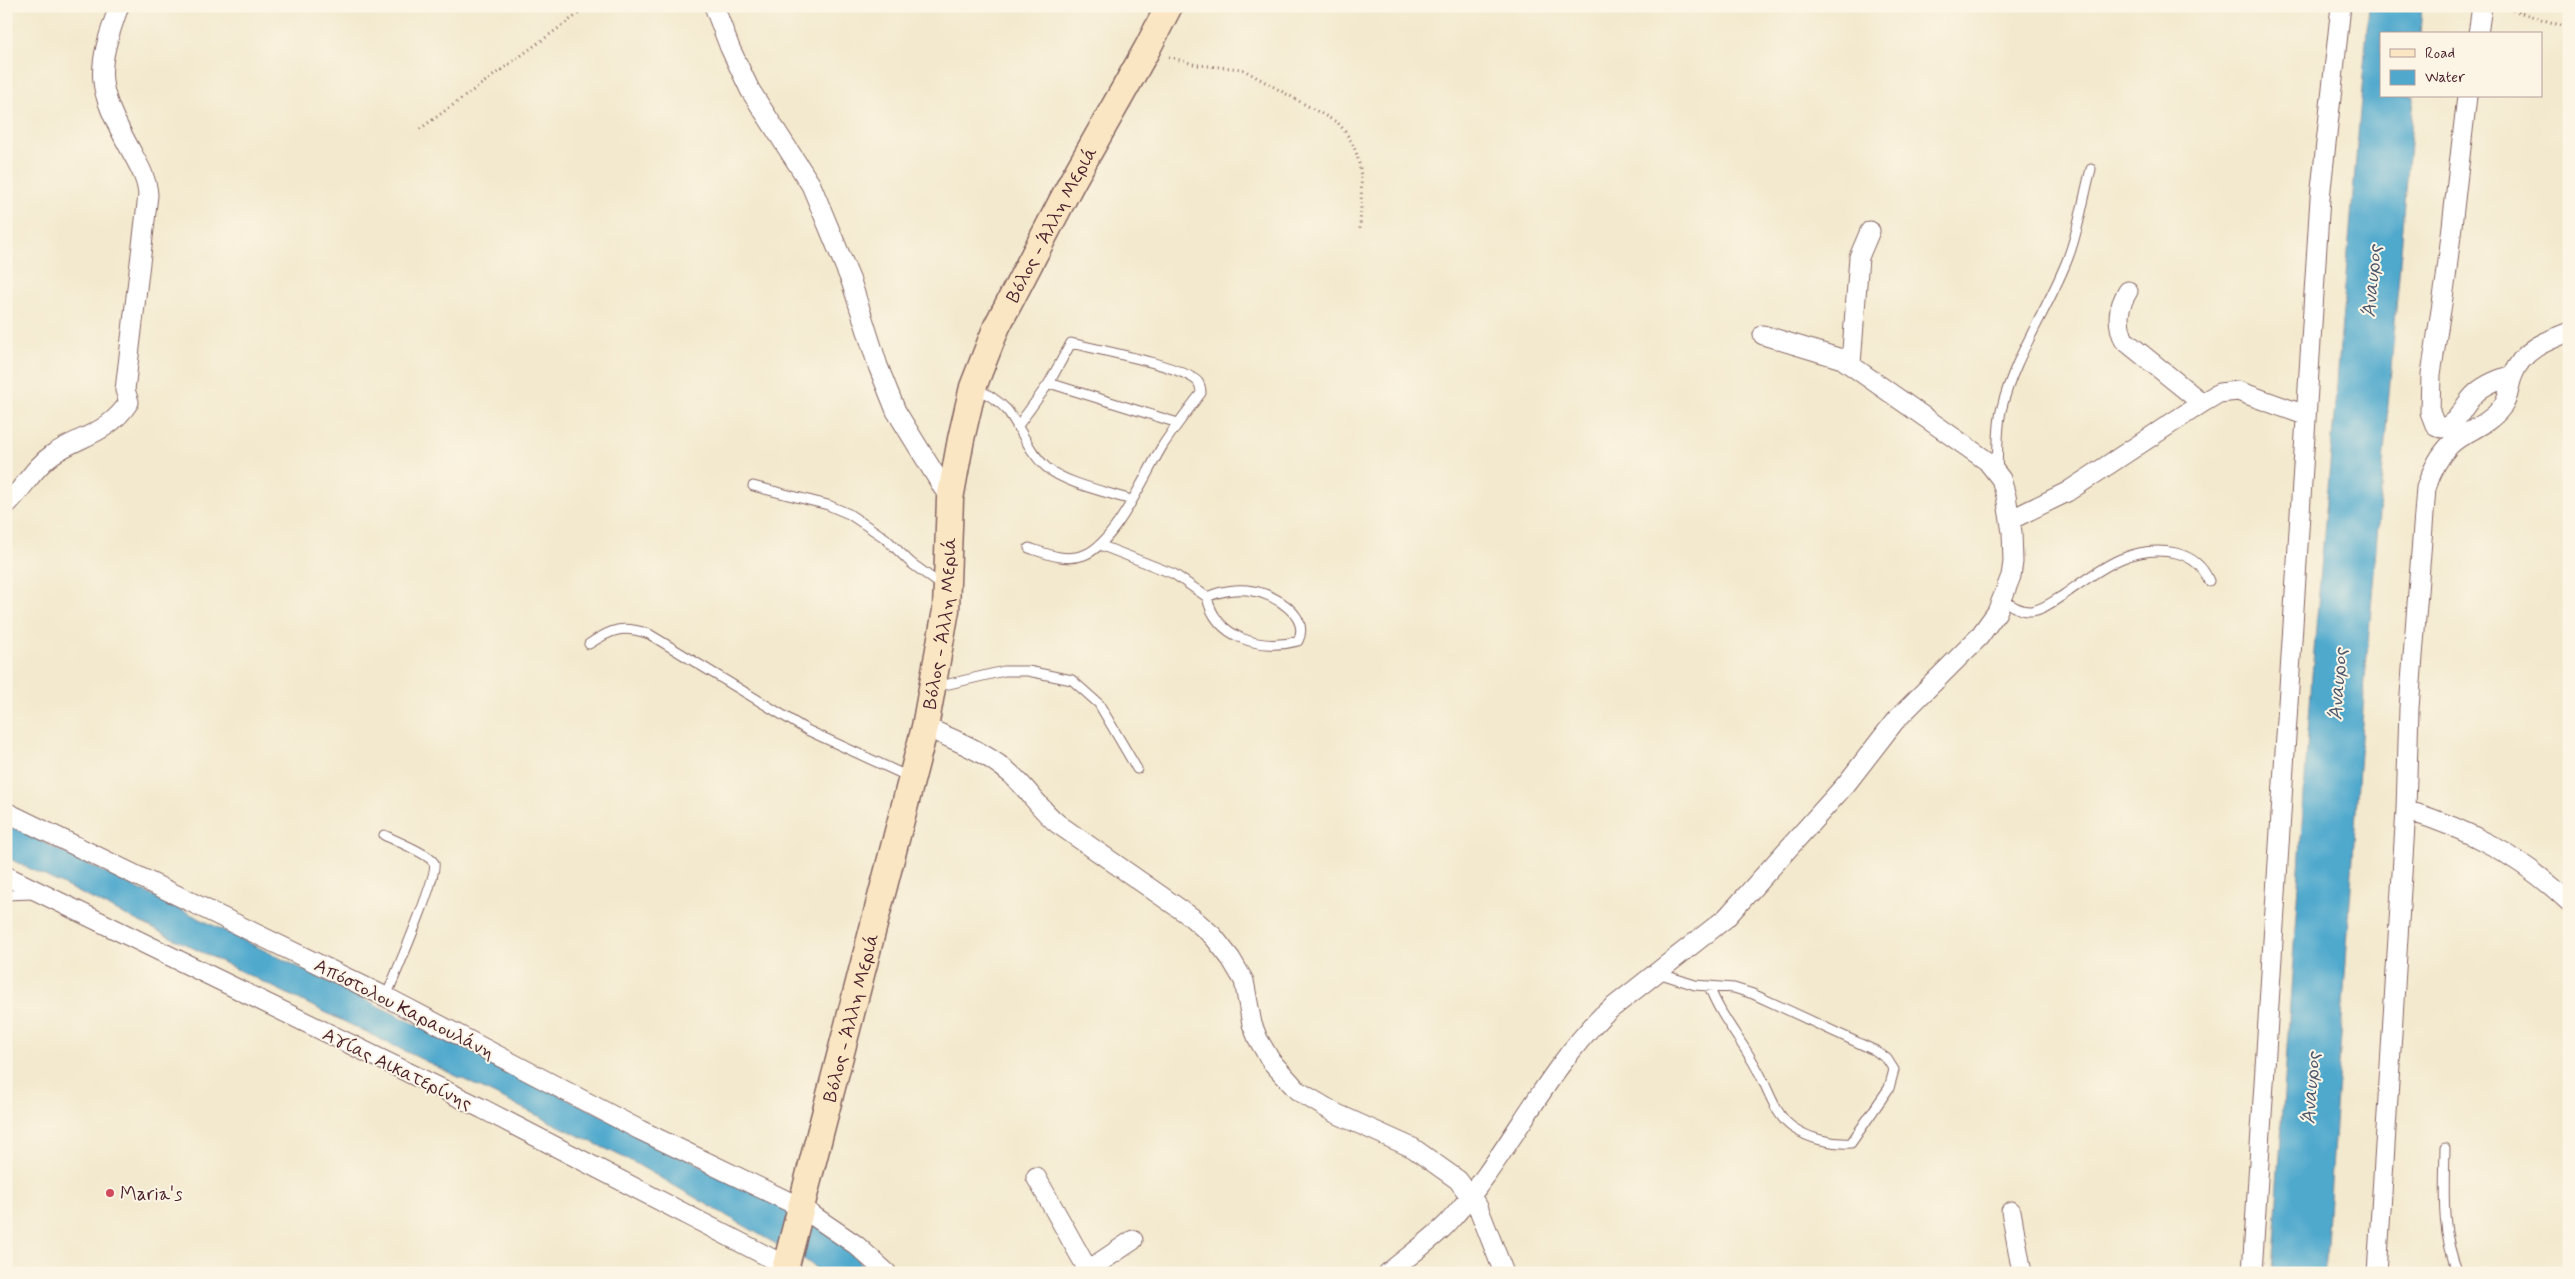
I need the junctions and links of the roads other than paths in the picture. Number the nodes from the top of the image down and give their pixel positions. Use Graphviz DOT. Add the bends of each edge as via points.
graph roads {
  1 [pos="119,6"];
  2 [pos="714,6"];
  3 [pos="1169,6"];
  4 [pos="2341,6"];
  5 [pos="2482,6"];
  6 [pos="2478,32"];
  7 [pos="2467,98"];
  8 [pos="2091,169"];
  9 [pos="1870,231"];
  10 [pos="2128,291"];
  11 [pos="2569,332"];
  12 [pos="1763,335"];
  13 [pos="1851,364"];
  14 [pos="2512,375"];
  15 [pos="1049,383"];
  16 [pos="973,387"];
  17 [pos="2202,402"];
  18 [pos="2306,415"];
  19 [pos="1178,423"];
  20 [pos="1017,427"];
  21 [pos="1997,472"];
  22 [pos="754,486"];
  23 [pos="950,499"];
  24 [pos="1131,500"];
  25 [pos="6,505"];
  26 [pos="2010,520"];
  27 [pos="1100,545"];
  28 [pos="1029,548"];
  29 [pos="2209,581"];
  30 [pos="948,589"];
  31 [pos="1207,598"];
  32 [pos="2002,600"];
  33 [pos="589,644"];
  34 [pos="933,688"];
  35 [pos="925,727"];
  36 [pos="1137,769"];
  37 [pos="912,778"];
  38 [pos="2406,810"];
  39 [pos="6,812"];
  40 [pos="384,835"];
  41 [pos="6,876"];
  42 [pos="43,894"];
  43 [pos="6,895"];
  44 [pos="2569,902"];
  45 [pos="1658,973"];
  46 [pos="1709,986"];
  47 [pos="386,997"];
  48 [pos="2445,1148"];
  49 [pos="1036,1177"];
  50 [pos="1470,1194"];
  51 [pos="802,1208"];
  52 [pos="2012,1211"];
  53 [pos="1133,1240"];
  54 [pos="788,1271"];
  55 [pos="1086,1271"];
  56 [pos="887,1273"];
  57 [pos="1388,1273"];
  58 [pos="1504,1273"];
  59 [pos="2022,1273"];
  60 [pos="2252,1273"];
  61 [pos="2378,1273"];
  62 [pos="2458,1273"];
  1 -- 25 [label="street" via="103,59 102,86 111,112 144,176 148,196 125,390 129,402 105,428 53,454 42,463"];
  2 -- 23 [label="street" via="750,90 811,185 851,281 896,411"];
  3 -- 16 [label="main road, Βόλος - Άλλη Μεριά" via="996,326"];
  4 -- 18 [label="street" via="2320,198"];
  5 -- 6 [label="street"];
  7 -- 14 [label="street" via="2446,278 2431,374 2432,418 2436,425 2442,428 2451,426 2475,393"];
  8 -- 21 [label="lane" via="2073,243 2006,395 2001,412"];
  9 -- 13 [label="street" via="1858,263"];
  10 -- 17 [label="street" via="2119,311 2124,340"];
  11 -- 14 [label="street" via="2536,346"];
  12 -- 13 [label="street" via="1827,353"];
  13 -- 21 [label="street" via="1987,461"];
  14 -- 38 [label="street" via="2502,408 2485,424 2450,445 2438,460 2426,488 2409,708"];
  15 -- 19 [label="lane"];
  15 -- 19 [label="lane" via="1071,343 1169,368 1197,381 1201,393"];
  15 -- 20 [label="lane"];
  16 -- 20 [label="lane" via="995,398"];
  16 -- 23 [label="main road, Βόλος - Άλλη Μεριά"];
  17 -- 18 [label="street" via="2219,393 2238,391"];
  17 -- 26 [label="street" via="2067,492"];
  18 -- 60 [label="street"];
  19 -- 24 [label="lane"];
  20 -- 24 [label="lane" via="1047,468"];
  21 -- 26 [label="street"];
  22 -- 30 [label="lane" via="828,505 849,514 885,538 911,564"];
  23 -- 30 [label="main road, Βόλος - Άλλη Μεριά"];
  24 -- 27 [label="lane" via="1120,521"];
  26 -- 32 [label="street" via="2013,562"];
  27 -- 28 [label="lane" via="1085,555 1068,559"];
  27 -- 31 [label="lane" via="1174,574"];
  29 -- 32 [label="lane" via="2198,564 2182,554 2144,550 2110,564 2054,602 2032,611"];
  30 -- 34 [label="main road, Βόλος - Άλλη Μεριά"];
  31 -- 31 [label="lane" via="1238,590 1263,593 1291,611 1302,628 1302,634 1298,641 1285,644 1258,644 1246,640 1234,635 1216,618"];
  32 -- 45 [label="street" via="1990,623 1966,652 1895,721 1847,783 1726,918"];
  33 -- 37 [label="lane" via="610,630 634,629 649,634 807,730"];
  34 -- 35 [label="main road, Βόλος - Άλλη Μεριά"];
  34 -- 36 [label="lane" via="1004,672 1028,671 1072,680 1098,704"];
  35 -- 37 [label="main road, Βόλος - Άλλη Μεριά"];
  35 -- 50 [label="street" via="972,749 1002,768 1058,824 1202,926 1236,966 1244,981 1258,1039 1276,1068 1298,1092 1426,1156 1451,1173"];
  37 -- 51 [label="main road, Βόλος - Άλλη Μεριά"];
  38 -- 44 [label="street" via="2450,824 2509,853"];
  38 -- 61 [label="street"];
  39 -- 47 [label="street, Απόστολου Καραουλάνη"];
  40 -- 47 [label="lane" via="427,856 434,863 429,889"];
  41 -- 42 [label="street, Αγίας Αικατερίνης"];
  42 -- 43 [label="lane"];
  42 -- 54 [label="street, Αγίας Αικατερίνης" via="483,1109"];
  45 -- 46 [label="lane"];
  45 -- 50 [label="street" via="1602,1015 1585,1033"];
  46 -- 46 [label="lane" via="1734,988 1753,994 1846,1035 1887,1059 1894,1070 1889,1088 1851,1143 1814,1138 1791,1126 1782,1117"];
  47 -- 51 [label="street, Απόστολου Καραουλάνη" via="640,1130"];
  48 -- 62 [label="lane" via="2444,1223 2450,1254"];
  49 -- 55 [label="street"];
  50 -- 57 [label="street" via="1440,1230"];
  50 -- 58 [label="street" via="1482,1215"];
  51 -- 54 [label="main road, Βόλος - Άλλη Μεριά"];
  51 -- 56 [label="street, Απόστολου Καραουλάνη" via="856,1245"];
  52 -- 59 [label="street"];
  53 -- 55 [label="street"];
}
